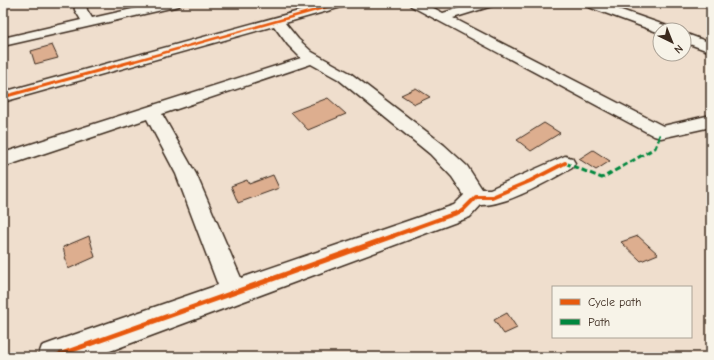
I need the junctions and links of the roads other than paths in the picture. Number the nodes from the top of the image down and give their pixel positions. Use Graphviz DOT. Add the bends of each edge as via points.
graph roads {
  1 [pos="80,3"];
  2 [pos="175,3"];
  3 [pos="415,3"];
  4 [pos="488,3"];
  5 [pos="590,3"];
  6 [pos="335,4"];
  7 [pos="443,17"];
  8 [pos="277,21"];
  9 [pos="88,22"];
  10 [pos="652,25"];
  11 [pos="692,40"];
  12 [pos="3,42"];
  13 [pos="711,48"];
  14 [pos="312,59"];
  15 [pos="3,97"];
  16 [pos="152,111"];
  17 [pos="711,121"];
  18 [pos="3,160"];
  19 [pos="565,163"];
  20 [pos="476,197"];
  21 [pos="234,291"];
  22 [pos="53,357"];
  1 -- 9 [label="street"];
  2 -- 9 [label="street"];
  3 -- 7 [label="street"];
  4 -- 7 [label="street"];
  5 -- 10 [label="street"];
  6 -- 8 [label="street"];
  7 -- 17 [label="street" via="661,132"];
  8 -- 14 [label="street" via="293,42"];
  8 -- 15 [label="street"];
  9 -- 12 [label="street"];
  11 -- 13 [label="street"];
  14 -- 16 [label="street"];
  14 -- 20 [label="street" via="330,66 345,76 436,148 470,184"];
  16 -- 18 [label="street"];
  16 -- 21 [label="street" via="186,174"];
  19 -- 20 [label="street" via="492,197"];
  20 -- 21 [label="street" via="462,211"];
  21 -- 22 [label="street"];
}
